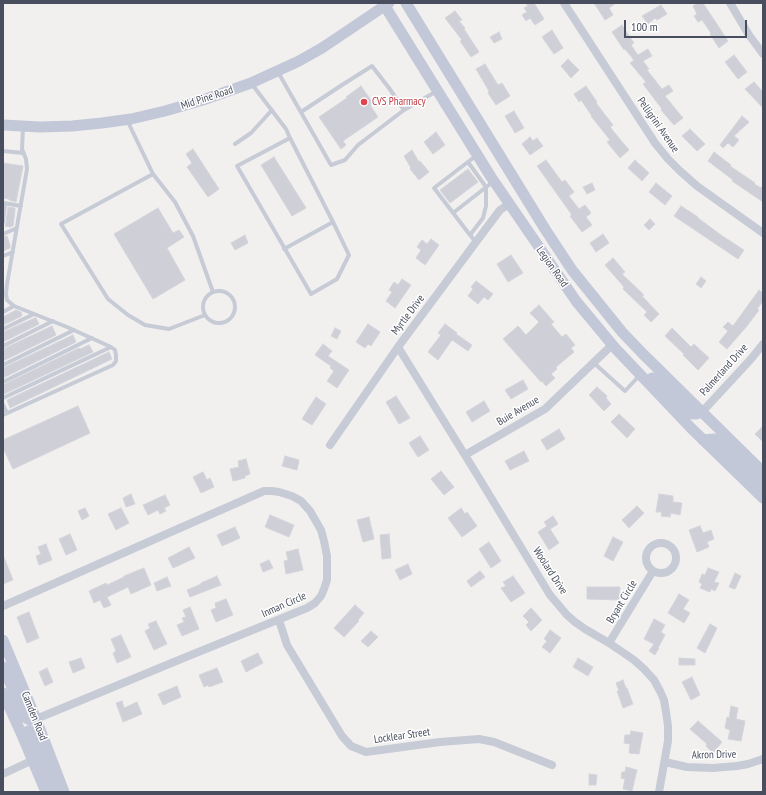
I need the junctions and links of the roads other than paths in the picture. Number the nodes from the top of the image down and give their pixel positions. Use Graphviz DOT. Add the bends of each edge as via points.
graph roads {
  1 [pos="406,3"];
  2 [pos="564,3"];
  3 [pos="730,3"];
  4 [pos="386,4"];
  5 [pos="763,54"];
  6 [pos="277,72"];
  7 [pos="251,83"];
  8 [pos="437,91"];
  9 [pos="272,110"];
  10 [pos="404,110"];
  11 [pos="301,112"];
  12 [pos="126,120"];
  13 [pos="3,125"];
  14 [pos="23,126"];
  15 [pos="290,138"];
  16 [pos="235,144"];
  17 [pos="3,151"];
  18 [pos="24,153"];
  19 [pos="473,158"];
  20 [pos="153,174"];
  21 [pos="490,184"];
  22 [pos="4,204"];
  23 [pos="509,204"];
  24 [pos="21,206"];
  25 [pos="453,213"];
  26 [pos="487,221"];
  27 [pos="3,222"];
  28 [pos="333,222"];
  29 [pos="17,228"];
  30 [pos="763,232"];
  31 [pos="3,234"];
  32 [pos="470,235"];
  33 [pos="476,242"];
  34 [pos="284,248"];
  35 [pos="13,252"];
  36 [pos="3,256"];
  37 [pos="9,277"];
  38 [pos="3,279"];
  39 [pos="213,292"];
  40 [pos="4,295"];
  41 [pos="14,306"];
  42 [pos="3,312"];
  43 [pos="34,314"];
  44 [pos="204,315"];
  45 [pos="52,321"];
  46 [pos="3,329"];
  47 [pos="74,330"];
  48 [pos="92,338"];
  49 [pos="763,344"];
  50 [pos="612,345"];
  51 [pos="3,346"];
  52 [pos="111,347"];
  53 [pos="398,347"];
  54 [pos="594,363"];
  55 [pos="3,365"];
  56 [pos="632,366"];
  57 [pos="640,375"];
  58 [pos="3,382"];
  59 [pos="3,398"];
  60 [pos="3,405"];
  61 [pos="702,412"];
  62 [pos="5,414"];
  63 [pos="703,440"];
  64 [pos="330,444"];
  65 [pos="465,455"];
  66 [pos="763,472"];
  67 [pos="763,484"];
  68 [pos="763,498"];
  69 [pos="653,571"];
  70 [pos="3,606"];
  71 [pos="279,620"];
  72 [pos="3,640"];
  73 [pos="609,644"];
  74 [pos="3,667"];
  75 [pos="3,693"];
  76 [pos="36,719"];
  77 [pos="22,734"];
  78 [pos="763,759"];
  79 [pos="33,760"];
  80 [pos="665,762"];
  81 [pos="552,764"];
  82 [pos="3,774"];
  83 [pos="46,792"];
  84 [pos="56,792"];
  85 [pos="64,792"];
  86 [pos="659,792"];
  1 -- 61 [label="main road, Legion Road" via="572,270 622,332"];
  2 -- 30 [label="street, Pelligrini Avenue" via="668,159 697,186"];
  3 -- 5 [label="street"];
  4 -- 6 [label="main road, Mid Pine Road" via="322,48"];
  4 -- 8 [label="main road, Legion Road"];
  6 -- 7 [label="main road, Mid Pine Road"];
  6 -- 11 [label="lane"];
  7 -- 9 [label="lane"];
  7 -- 12 [label="main road, Mid Pine Road" via="203,100"];
  8 -- 10 [label="lane"];
  8 -- 19 [label="main road, Legion Road"];
  9 -- 15 [label="lane"];
  9 -- 16 [label="lane" via="251,133"];
  10 -- 11 [label="lane" via="372,66"];
  10 -- 11 [label="lane" via="358,145 345,160 331,165"];
  12 -- 14 [label="main road, Mid Pine Road" via="72,126"];
  12 -- 20 [label="lane"];
  13 -- 14 [label="main road, Mid Pine Road"];
  14 -- 18 [label="lane"];
  15 -- 28 [label="lane"];
  15 -- 34 [label="lane" via="237,166"];
  17 -- 18 [label="lane"];
  18 -- 24 [label="lane" via="27,169"];
  19 -- 21 [label="main road, Legion Road"];
  19 -- 25 [label="lane" via="434,188"];
  20 -- 39 [label="lane" via="175,202 193,236"];
  20 -- 44 [label="lane" via="61,224 108,299 128,315 146,325 169,329"];
  21 -- 23 [label="main road, Legion Road"];
  21 -- 25 [label="lane"];
  21 -- 26 [label="lane" via="486,206"];
  22 -- 24 [label="lane"];
  22 -- 27 [label="lane"];
  23 -- 26 [label="street, Myrtle Drive"];
  23 -- 50 [label="main road, Legion Road" via="576,301"];
  24 -- 29 [label="lane"];
  25 -- 32 [label="lane"];
  26 -- 32 [label="lane"];
  26 -- 33 [label="street, Myrtle Drive"];
  28 -- 34 [label="lane"];
  28 -- 34 [label="lane" via="349,255 337,279 311,294"];
  29 -- 31 [label="lane"];
  29 -- 35 [label="lane"];
  32 -- 33 [label="lane"];
  33 -- 53 [label="street, Myrtle Drive"];
  35 -- 36 [label="lane"];
  35 -- 37 [label="lane"];
  37 -- 38 [label="lane"];
  37 -- 40 [label="lane"];
  39 -- 44 [label="lane" via="204,302"];
  39 -- 44 [label="lane" via="223,292 232,297 234,313 223,323 212,322"];
  40 -- 41 [label="lane"];
  41 -- 42 [label="lane"];
  41 -- 43 [label="lane"];
  43 -- 45 [label="lane"];
  43 -- 46 [label="lane"];
  45 -- 47 [label="lane"];
  45 -- 51 [label="lane"];
  47 -- 48 [label="lane"];
  47 -- 55 [label="lane"];
  48 -- 52 [label="lane"];
  48 -- 58 [label="lane"];
  49 -- 61 [label="street, Palmerland Drive"];
  50 -- 54 [label="street, Buie Avenue"];
  50 -- 56 [label="main road, Legion Road"];
  52 -- 59 [label="lane"];
  52 -- 62 [label="lane" via="116,355 113,365"];
  53 -- 64 [label="street, Myrtle Drive"];
  53 -- 65 [label="street, Woolard Drive"];
  54 -- 57 [label="lane" via="625,391"];
  54 -- 65 [label="street, Buie Avenue" via="545,409"];
  56 -- 57 [label="main road, Legion Road"];
  56 -- 61 [label="main road" via="644,369 692,414"];
  57 -- 63 [label="main road, Legion Road"];
  60 -- 62 [label="lane"];
  61 -- 66 [label="main road, Legion Road"];
  63 -- 67 [label="main road" via="714,438"];
  63 -- 68 [label="main road, Legion Road"];
  65 -- 73 [label="street, Woolard Drive" via="550,595 575,622"];
  69 -- 73 [label="street, Bryant Circle"];
  70 -- 71 [label="street, Inman Circle" via="264,491 272,491 292,496 310,511 321,530 328,571 324,589 315,603"];
  71 -- 76 [label="street, Inman Circle"];
  71 -- 81 [label="street, Locklear Street" via="288,645 342,736 351,746 366,752 479,739 494,742"];
  72 -- 76 [label="main road, Camden Road"];
  73 -- 80 [label="street, Woolard Drive" via="644,669 660,691 668,726"];
  74 -- 76 [label="main road" via="26,718"];
  75 -- 77 [label="main road, Camden Road"];
  76 -- 85 [label="main road, Camden Road"];
  77 -- 79 [label="main road, Camden Road"];
  77 -- 84 [label="main road" via="28,731 31,733"];
  78 -- 80 [label="street, Akron Drive" via="737,766 713,768 687,767"];
  79 -- 82 [label="street"];
  79 -- 83 [label="main road, Camden Road"];
  80 -- 86 [label="street, Woolard Drive"];
}
